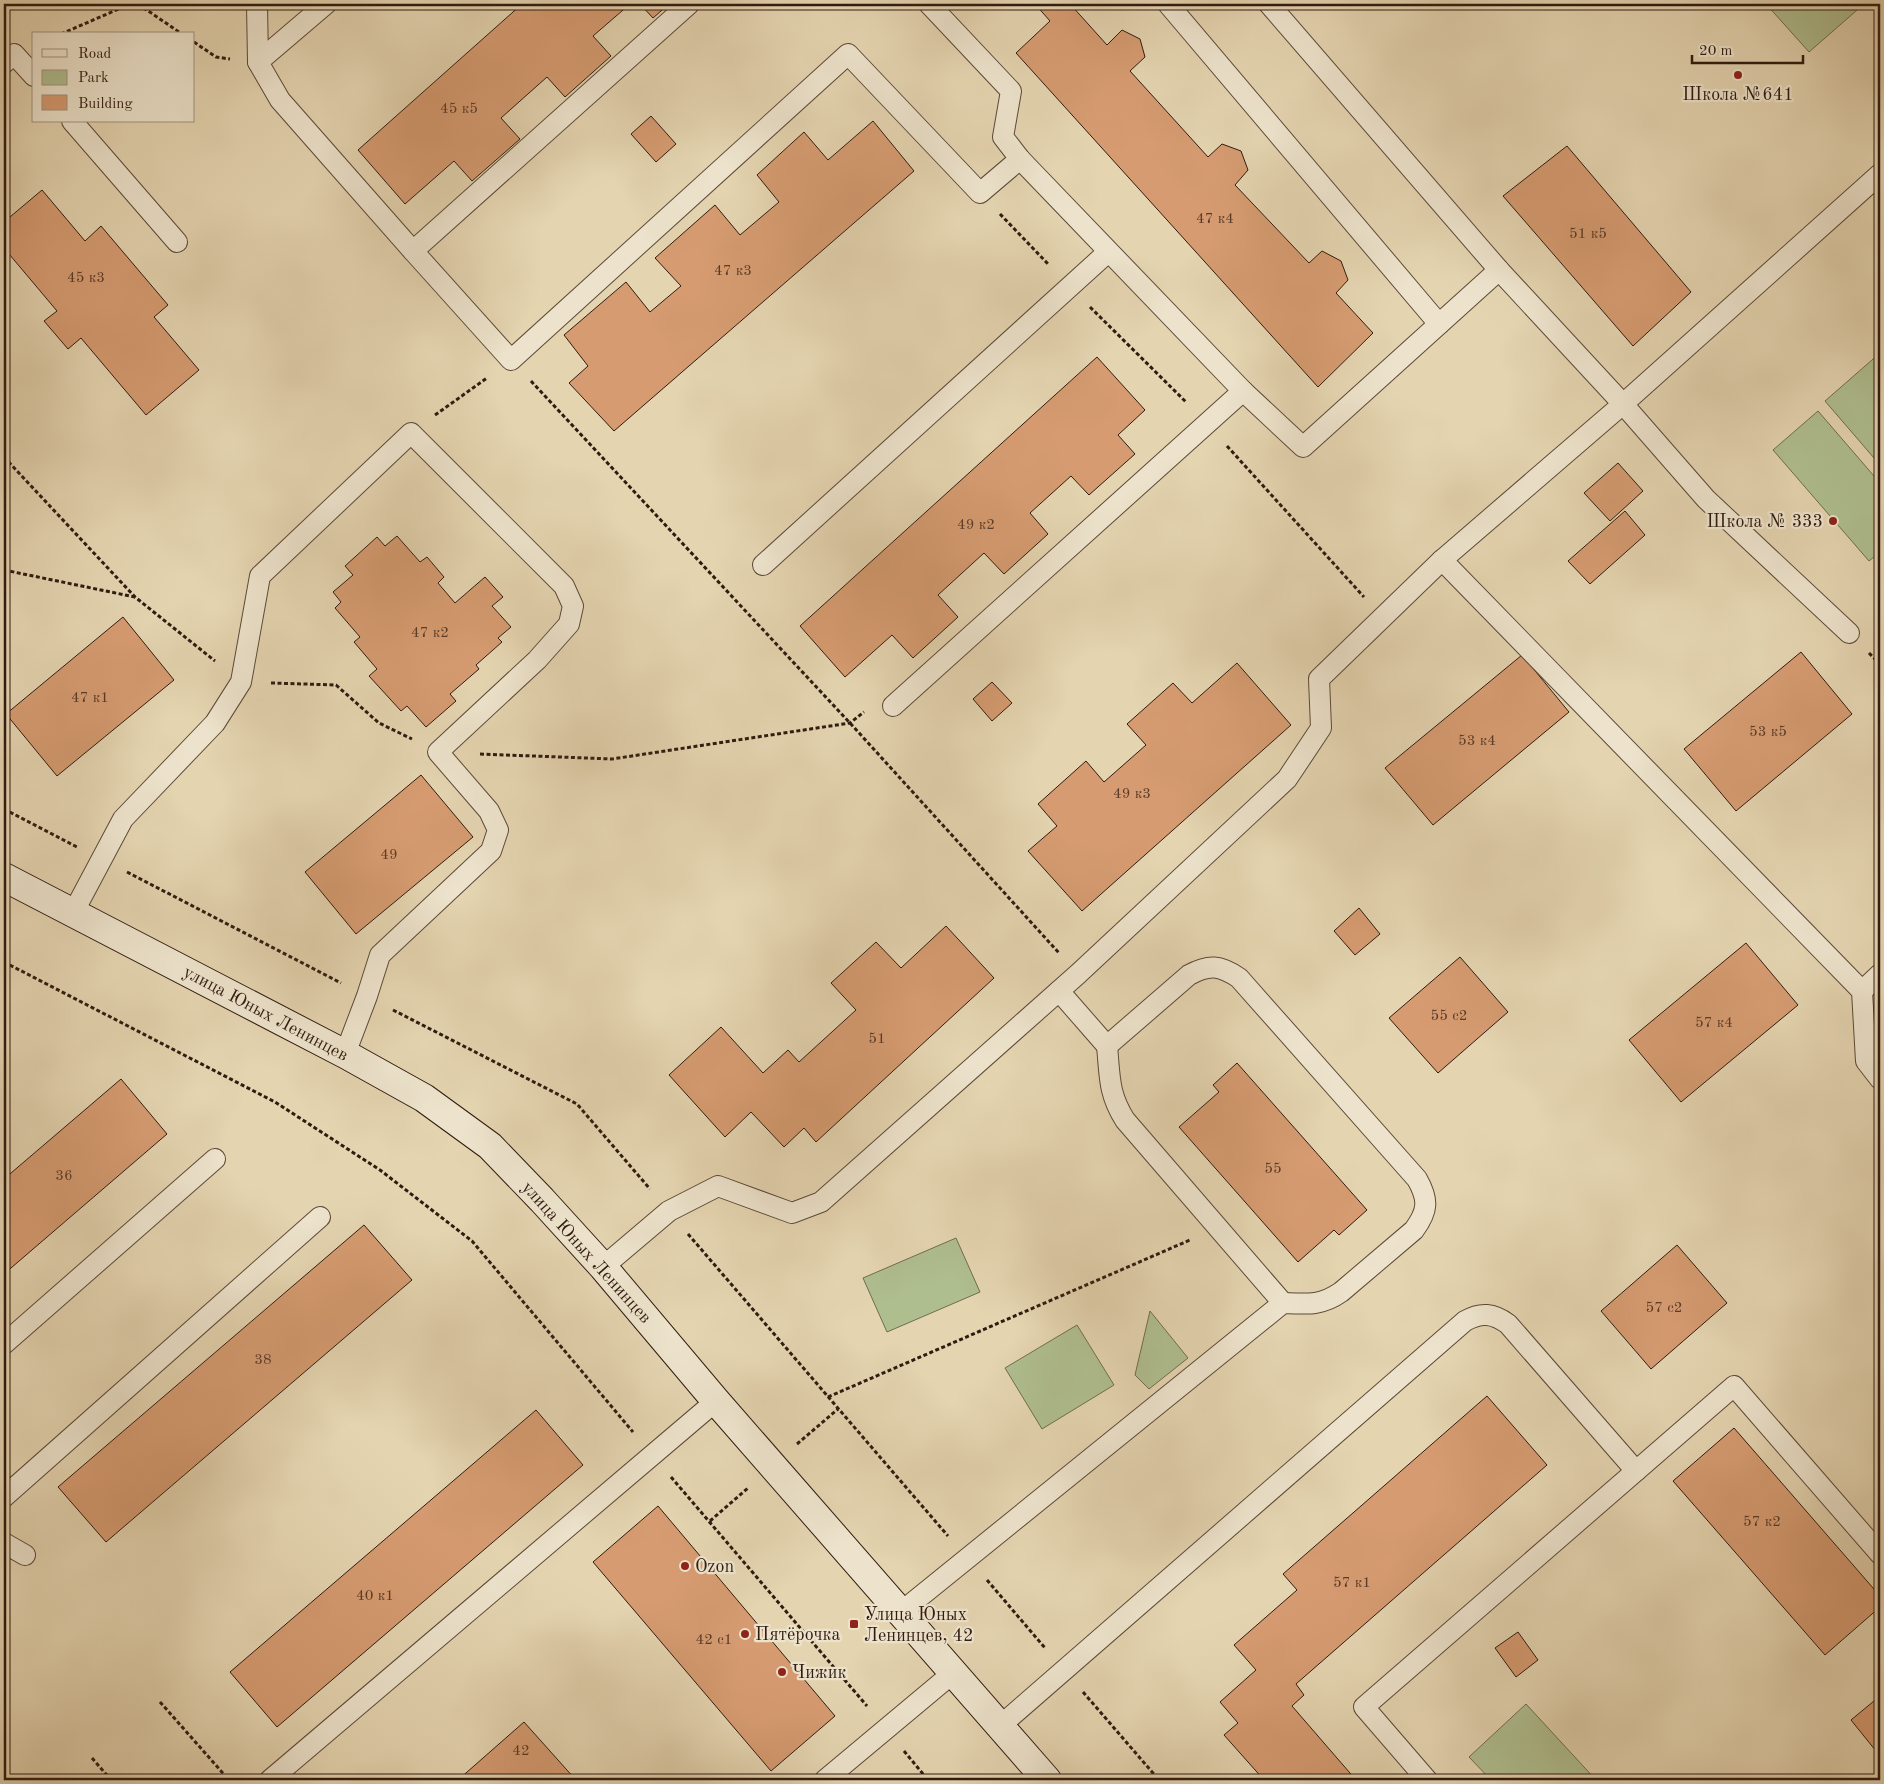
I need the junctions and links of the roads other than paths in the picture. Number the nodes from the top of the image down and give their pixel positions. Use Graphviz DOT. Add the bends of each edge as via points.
graph roads {
  1 [pos="257,4"];
  2 [pos="326,4"];
  3 [pos="688,4"];
  4 [pos="929,4"];
  5 [pos="1168,4"];
  6 [pos="1269,4"];
  7 [pos="258,62"];
  8 [pos="4,63"];
  9 [pos="32,74"];
  10 [pos="73,122"];
  11 [pos="1020,159"];
  12 [pos="1880,174"];
  13 [pos="177,242"];
  14 [pos="412,251"];
  15 [pos="1108,252"];
  16 [pos="1499,270"];
  17 [pos="1439,324"];
  18 [pos="1243,391"];
  19 [pos="1623,404"];
  20 [pos="1442,560"];
  21 [pos="763,565"];
  22 [pos="1850,633"];
  23 [pos="893,706"];
  24 [pos="4,877"];
  25 [pos="73,913"];
  26 [pos="1880,974"];
  27 [pos="1059,991"];
  28 [pos="1862,991"];
  29 [pos="1108,1046"];
  30 [pos="344,1054"];
  31 [pos="1880,1079"];
  32 [pos="215,1159"];
  33 [pos="320,1217"];
  34 [pos="603,1267"];
  35 [pos="1284,1303"];
  36 [pos="4,1344"];
  37 [pos="716,1401"];
  38 [pos="1636,1471"];
  39 [pos="4,1497"];
  40 [pos="4,1543"];
  41 [pos="1880,1554"];
  42 [pos="25,1555"];
  43 [pos="901,1612"];
  44 [pos="953,1672"];
  45 [pos="1000,1726"];
  46 [pos="270,1780"];
  47 [pos="826,1780"];
  48 [pos="1047,1780"];
  49 [pos="1427,1780"];
  1 -- 7 [label="lane"];
  2 -- 7 [label="lane"];
  3 -- 14 [label="lane"];
  4 -- 11 [label="lane" via="1011,91 1002,137"];
  5 -- 17 [label="lane"];
  6 -- 16 [label="lane"];
  7 -- 14 [label="lane" via="280,100"];
  8 -- 9 [label="lane" via="14,54"];
  10 -- 13 [label="lane"];
  11 -- 14 [label="lane" via="980,193 848,54 511,360"];
  11 -- 15 [label="lane"];
  12 -- 19 [label="lane"];
  15 -- 18 [label="lane"];
  15 -- 21 [label="lane"];
  16 -- 17 [label="lane"];
  16 -- 19 [label="lane"];
  17 -- 18 [label="lane" via="1303,448"];
  18 -- 23 [label="lane"];
  19 -- 20 [label="lane"];
  19 -- 22 [label="lane" via="1706,499"];
  20 -- 27 [label="lane" via="1319,678 1321,728 1287,779"];
  20 -- 28 [label="lane"];
  24 -- 25 [label="main road, улица Юных Ленинцев"];
  25 -- 30 [label="main road, улица Юных Ленинцев"];
  25 -- 30 [label="lane" via="123,819 215,723 240,682 260,576 412,433 564,586 573,606 569,624 537,660 438,752 489,811 498,830 491,851 380,955"];
  26 -- 28 [label="lane"];
  27 -- 29 [label="lane"];
  27 -- 34 [label="lane" via="821,1202 792,1213 718,1186 669,1211"];
  28 -- 31 [label="lane" via="1866,1061"];
  29 -- 35 [label="lane" via="1110,1085 1124,1120"];
  29 -- 35 [label="lane" via="1189,975 1201,968 1228,970 1239,978 1417,1179 1424,1191 1426,1205 1414,1230 1331,1299 1320,1303"];
  30 -- 34 [label="main road, улица Юных Ленинцев" via="424,1098 490,1146"];
  32 -- 36 [label="lane"];
  33 -- 39 [label="lane"];
  34 -- 37 [label="main road, улица Юных Ленинцев"];
  35 -- 43 [label="lane"];
  37 -- 43 [label="main road, улица Юных Ленинцев"];
  37 -- 46 [label="lane"];
  38 -- 41 [label="lane" via="1734,1386"];
  38 -- 45 [label="lane" via="1508,1324 1487,1314 1475,1316 1465,1321"];
  38 -- 49 [label="lane" via="1364,1707"];
  40 -- 42 [label="lane"];
  43 -- 44 [label="main road, улица Юных Ленинцев"];
  44 -- 45 [label="main road, улица Юных Ленинцев"];
  44 -- 47 [label="lane"];
  45 -- 48 [label="main road, улица Юных Ленинцев"];
}
